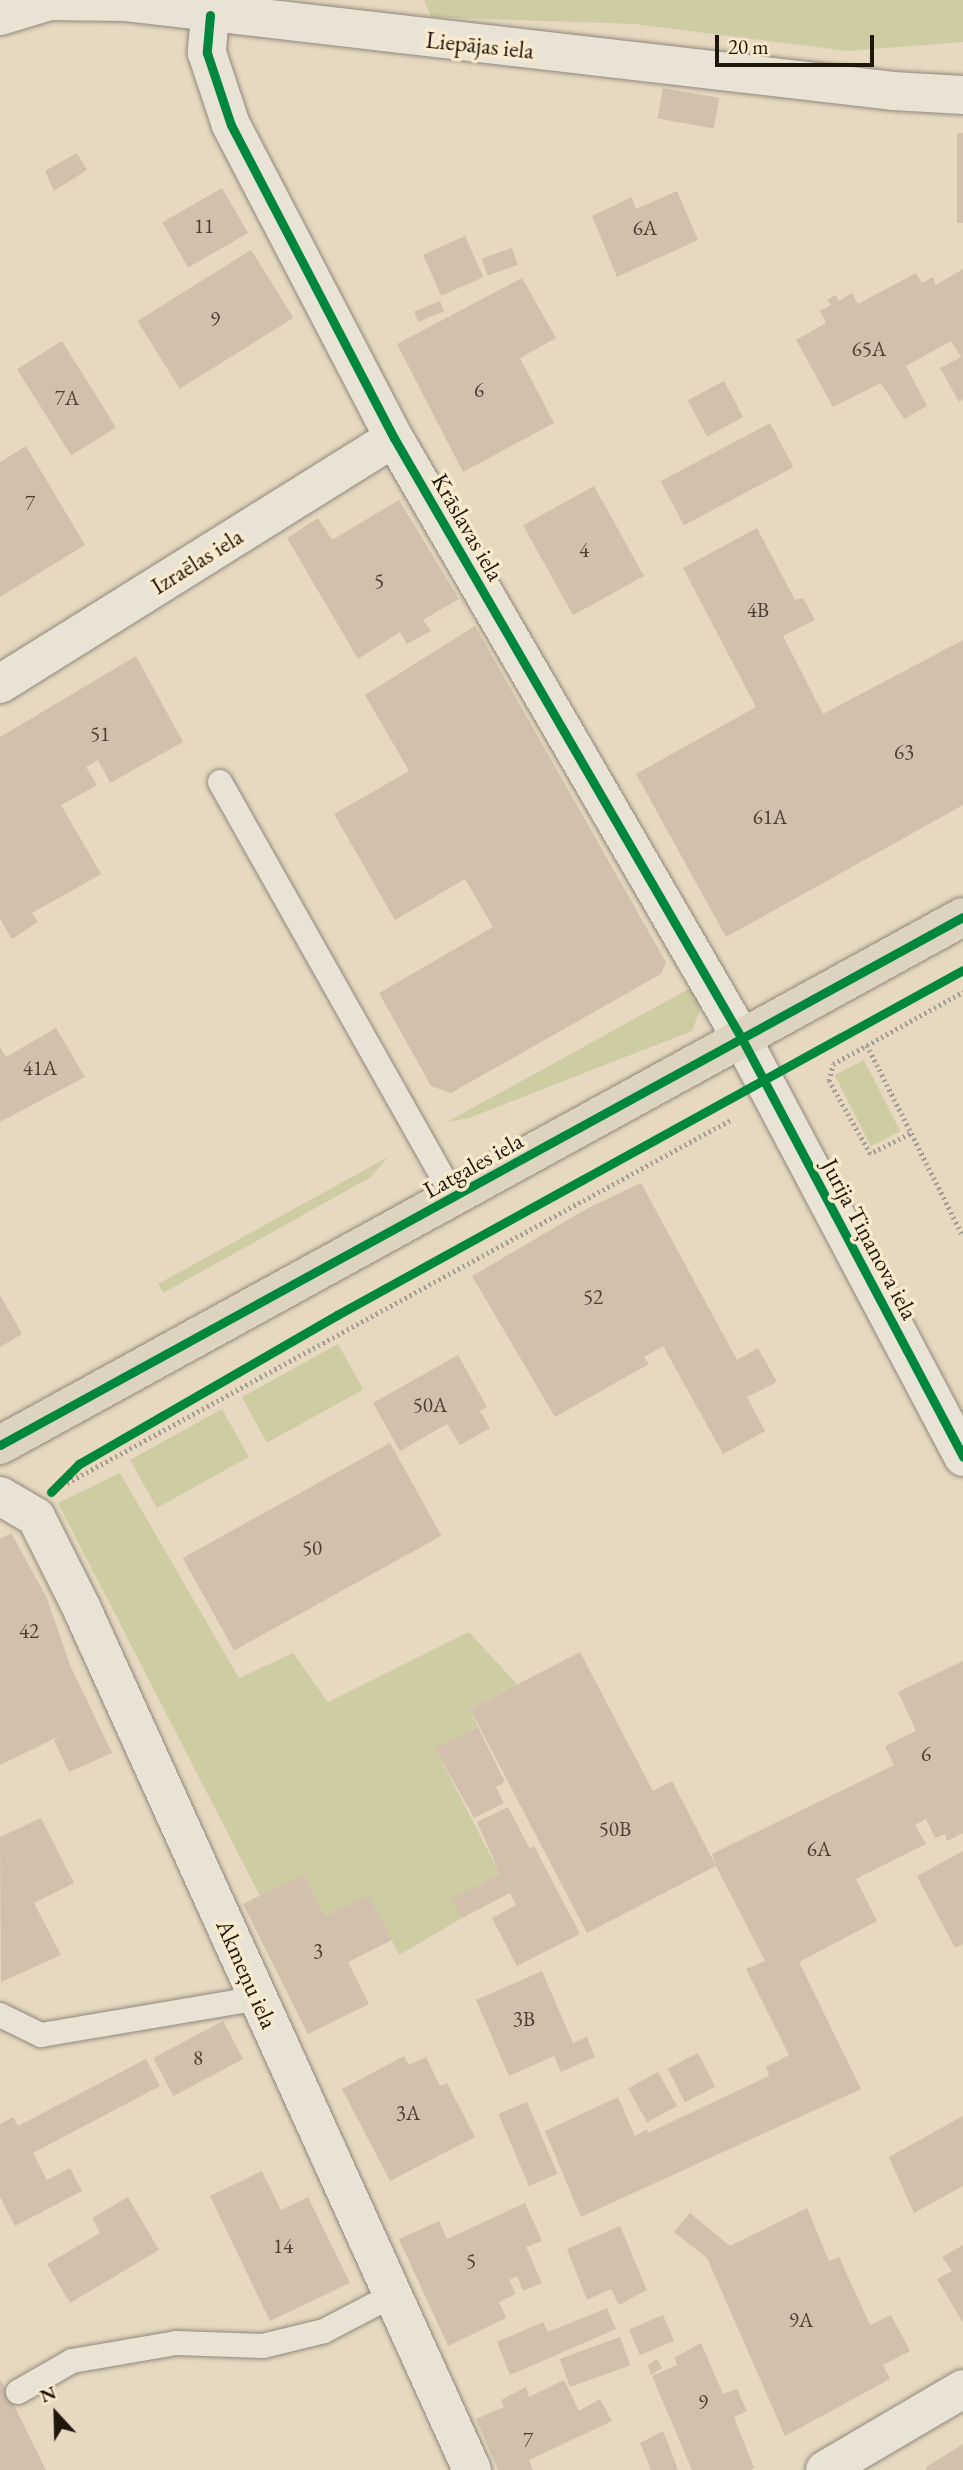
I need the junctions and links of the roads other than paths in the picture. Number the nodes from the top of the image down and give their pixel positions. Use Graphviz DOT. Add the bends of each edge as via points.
graph roads {
  1 [pos="210,15"];
  2 [pos="0,16"];
  3 [pos="963,95"];
  4 [pos="394,438"];
  5 [pos="0,684"];
  6 [pos="220,782"];
  7 [pos="963,917"];
  8 [pos="742,1039"];
  9 [pos="454,1197"];
  10 [pos="0,1445"];
  11 [pos="963,1457"];
  12 [pos="0,1496"];
  13 [pos="259,1998"];
  14 [pos="0,2015"];
  15 [pos="393,2295"];
  16 [pos="963,2389"];
  17 [pos="18,2392"];
  18 [pos="472,2470"];
  19 [pos="825,2470"];
  1 -- 2 [label="street, Liepājas iela" via="124,2 50,1"];
  1 -- 3 [label="street, Liepājas iela"];
  1 -- 4 [label="street, Krāslavas iela" via="207,53 231,125"];
  4 -- 5 [label="street, Izraēlas iela"];
  4 -- 8 [label="street, Krāslavas iela"];
  6 -- 9 [label="lane"];
  7 -- 8 [label="main road, Latgales iela"];
  8 -- 9 [label="main road, Latgales iela"];
  8 -- 11 [label="street, Jurija Tiņanova iela"];
  9 -- 10 [label="main road, Latgales iela"];
  12 -- 13 [label="street, Akmeņu iela" via="36,1517"];
  13 -- 14 [label="lane" via="41,2035"];
  13 -- 15 [label="street, Akmeņu iela"];
  15 -- 17 [label="lane" via="324,2330 263,2346 176,2343 72,2361"];
  15 -- 18 [label="street, Akmeņu iela"];
  16 -- 19 [label="street"];
}
